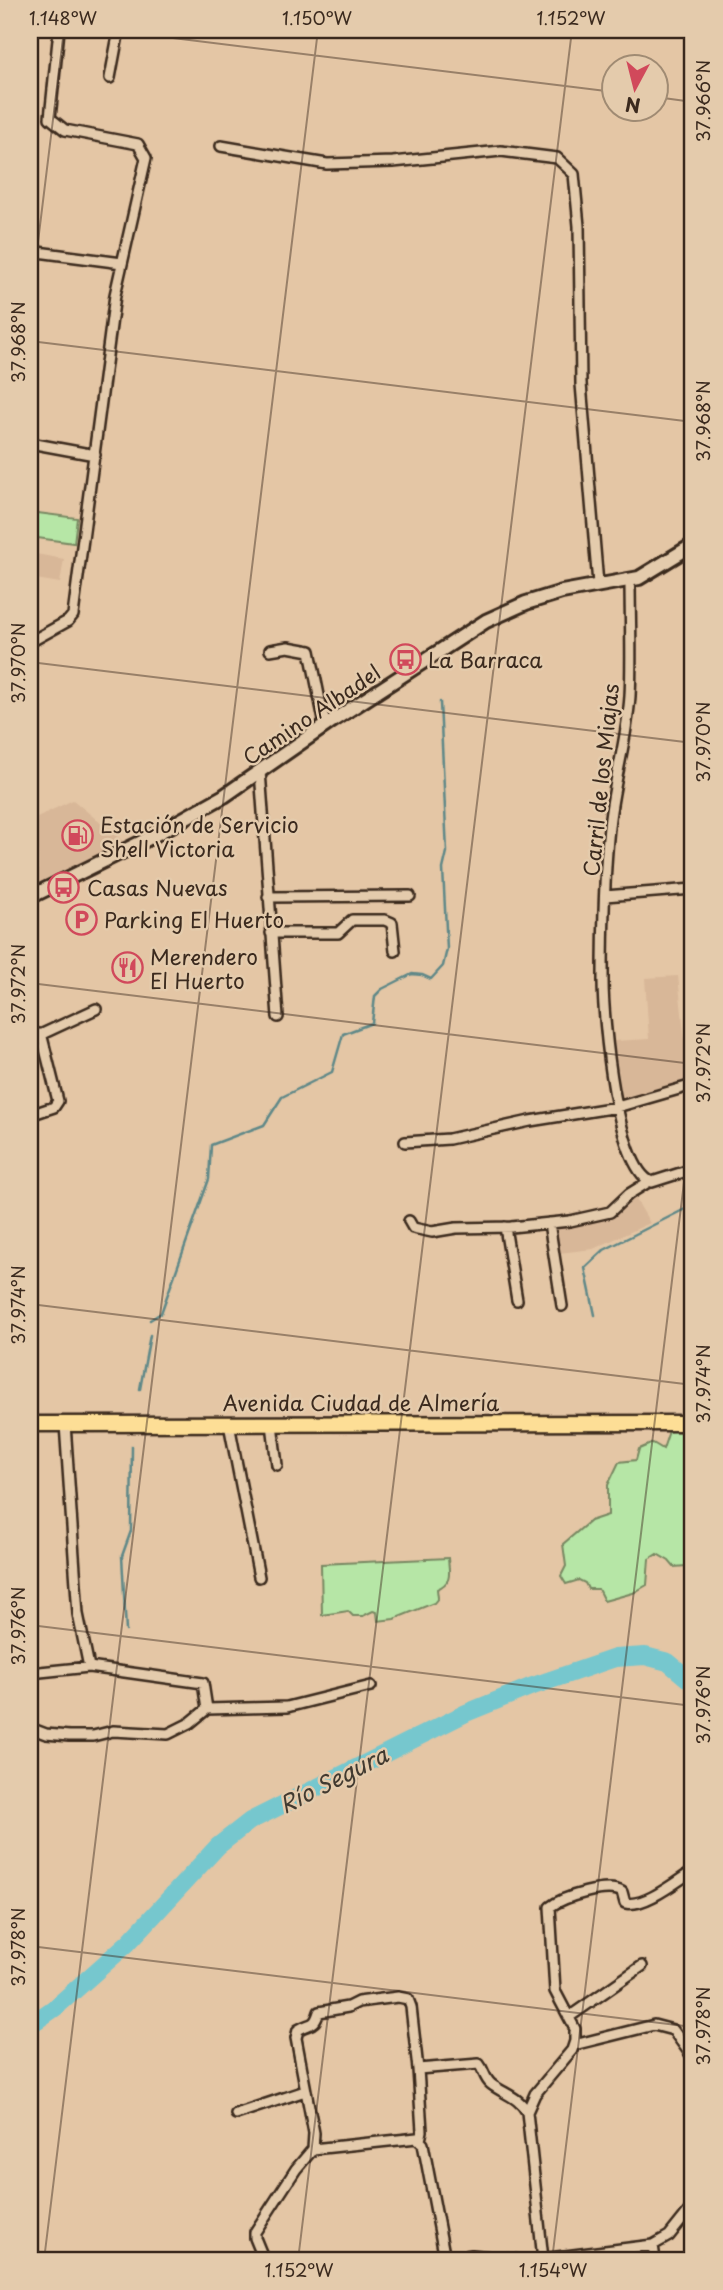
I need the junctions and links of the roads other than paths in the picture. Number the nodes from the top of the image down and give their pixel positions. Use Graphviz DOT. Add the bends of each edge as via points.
graph roads {
  1 [pos="59,30"];
  2 [pos="119,30"];
  3 [pos="110,78"];
  4 [pos="221,146"];
  5 [pos="30,251"];
  6 [pos="122,263"];
  7 [pos="30,443"];
  8 [pos="95,455"];
  9 [pos="693,545"];
  10 [pos="630,580"];
  11 [pos="598,584"];
  12 [pos="30,642"];
  13 [pos="270,650"];
  14 [pos="325,725"];
  15 [pos="260,771"];
  16 [pos="693,889"];
  17 [pos="410,896"];
  18 [pos="605,896"];
  19 [pos="30,897"];
  20 [pos="268,897"];
  21 [pos="271,933"];
  22 [pos="395,951"];
  23 [pos="96,1009"];
  24 [pos="278,1017"];
  25 [pos="30,1034"];
  26 [pos="40,1035"];
  27 [pos="693,1085"];
  28 [pos="617,1107"];
  29 [pos="30,1115"];
  30 [pos="405,1142"];
  31 [pos="693,1169"];
  32 [pos="650,1181"];
  33 [pos="409,1222"];
  34 [pos="549,1223"];
  35 [pos="505,1227"];
  36 [pos="517,1300"];
  37 [pos="562,1306"];
  38 [pos="693,1423"];
  39 [pos="30,1424"];
  40 [pos="65,1424"];
  41 [pos="229,1424"];
  42 [pos="272,1424"];
  43 [pos="277,1465"];
  44 [pos="259,1577"];
  45 [pos="89,1667"];
  46 [pos="30,1673"];
  47 [pos="371,1686"];
  48 [pos="207,1709"];
  49 [pos="30,1728"];
  50 [pos="693,1871"];
  51 [pos="642,1966"];
  52 [pos="569,2017"];
  53 [pos="574,2045"];
  54 [pos="692,2056"];
  55 [pos="418,2068"];
  56 [pos="305,2091"];
  57 [pos="527,2112"];
  58 [pos="236,2114"];
  59 [pos="420,2140"];
  60 [pos="313,2149"];
  61 [pos="693,2206"];
  62 [pos="653,2245"];
  63 [pos="485,2258"];
  64 [pos="264,2260"];
  65 [pos="444,2260"];
  66 [pos="518,2260"];
  67 [pos="538,2260"];
  68 [pos="655,2260"];
  1 -- 6 [label="street" via="50,118 65,130 138,144 146,158"];
  2 -- 3 [label="street"];
  4 -- 11 [label="street" via="327,164 501,151 557,158 574,174 581,384"];
  5 -- 6 [label="street"];
  6 -- 8 [label="street"];
  7 -- 8 [label="street"];
  8 -- 12 [label="street" via="72,615"];
  9 -- 10 [label="main road, Camino Albadel"];
  10 -- 11 [label="main road, Camino Albadel"];
  10 -- 18 [label="street, Carril de los Miajas" via="630,698 609,826"];
  11 -- 14 [label="main road, Camino Albadel" via="526,603 486,621"];
  13 -- 14 [label="street" via="310,651"];
  14 -- 15 [label="main road, Camino Albadel"];
  15 -- 19 [label="main road, Camino Albadel" via="140,843"];
  15 -- 20 [label="street"];
  16 -- 18 [label="street"];
  17 -- 20 [label="street"];
  18 -- 28 [label="street, Carril de los Miajas" via="603,984"];
  20 -- 21 [label="street"];
  21 -- 22 [label="street" via="338,933 352,920 385,920 392,923"];
  21 -- 24 [label="street"];
  23 -- 26 [label="street"];
  25 -- 26 [label="street"];
  26 -- 29 [label="street" via="58,1101 54,1107"];
  27 -- 28 [label="street"];
  28 -- 30 [label="street" via="449,1139"];
  28 -- 32 [label="street, Carril de los Miajas" via="635,1167"];
  31 -- 32 [label="street"];
  32 -- 34 [label="street" via="610,1212"];
  33 -- 35 [label="street" via="413,1228 432,1232"];
  34 -- 35 [label="street"];
  34 -- 37 [label="street"];
  35 -- 36 [label="street"];
  38 -- 42 [label="main road, Avenida Ciudad de Almería"];
  39 -- 40 [label="main road, Avenida Ciudad de Almería"];
  40 -- 41 [label="main road, Avenida Ciudad de Almería"];
  40 -- 45 [label="street" via="78,1614"];
  41 -- 42 [label="main road, Avenida Ciudad de Almería"];
  41 -- 44 [label="street"];
  42 -- 43 [label="street"];
  45 -- 46 [label="street"];
  45 -- 48 [label="street" via="203,1683"];
  47 -- 48 [label="street" via="287,1707"];
  48 -- 49 [label="street" via="168,1734 113,1731 69,1736"];
  50 -- 52 [label="street" via="635,1904 625,1903 622,1892 613,1888 551,1905 555,1991"];
  51 -- 52 [label="street"];
  52 -- 53 [label="street" via="575,2029"];
  53 -- 54 [label="street" via="654,2025 673,2031"];
  53 -- 57 [label="street" via="535,2094"];
  55 -- 56 [label="street" via="408,1999 358,2002 319,2012 317,2020 298,2030"];
  55 -- 57 [label="street" via="479,2064 491,2084 517,2099"];
  55 -- 59 [label="street"];
  56 -- 58 [label="street"];
  56 -- 60 [label="street"];
  57 -- 67 [label="street"];
  59 -- 60 [label="street"];
  59 -- 65 [label="street"];
  60 -- 64 [label="street" via="255,2232"];
  61 -- 62 [label="street" via="669,2236"];
  62 -- 67 [label="street"];
  62 -- 68 [label="street"];
  63 -- 65 [label="street" via="472,2255"];
  63 -- 66 [label="street"];
}
